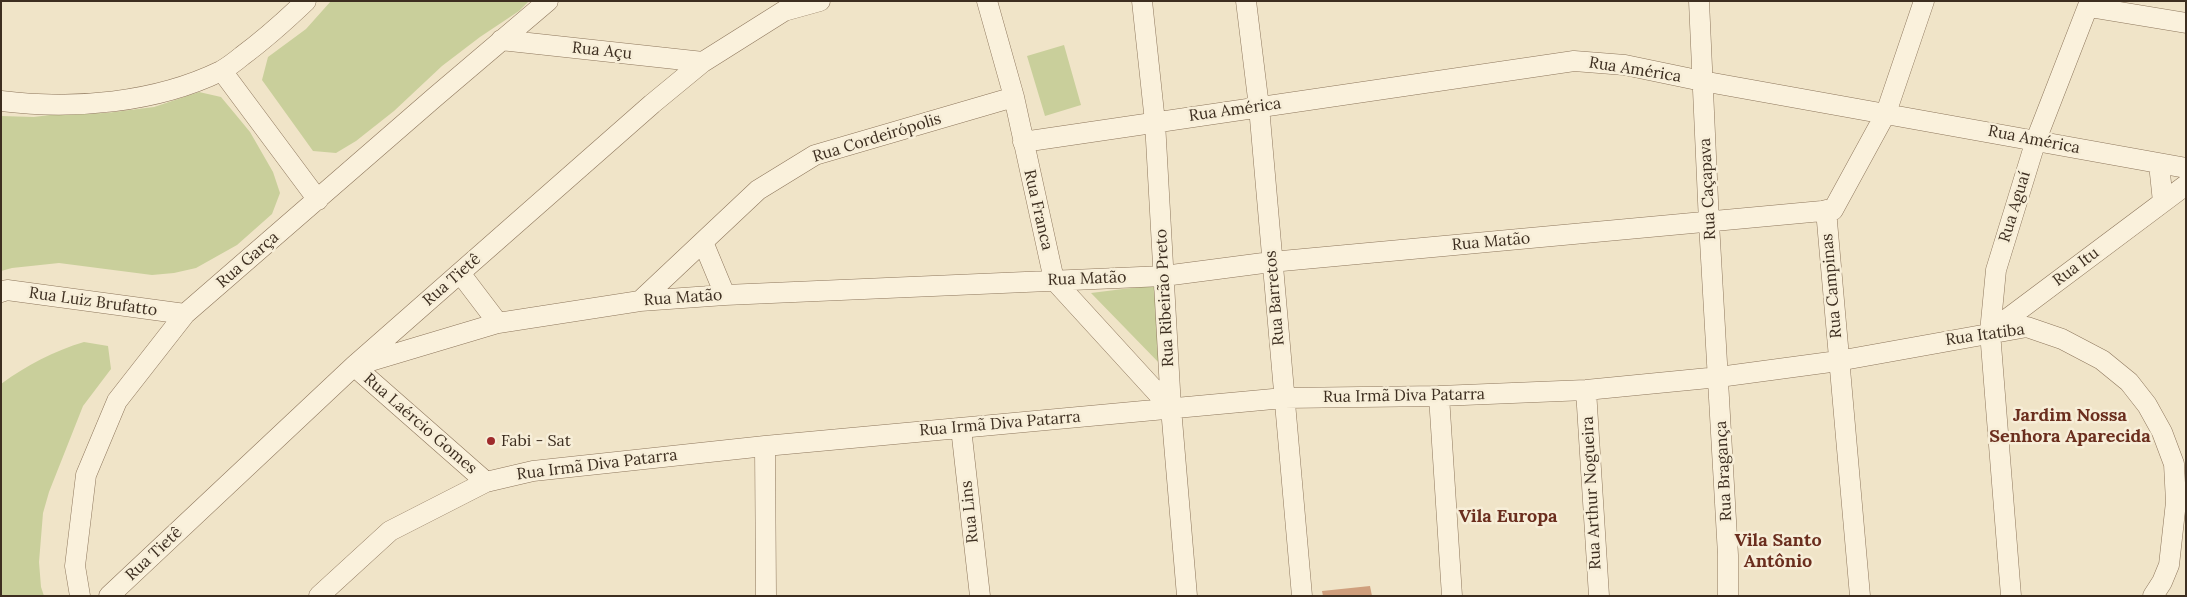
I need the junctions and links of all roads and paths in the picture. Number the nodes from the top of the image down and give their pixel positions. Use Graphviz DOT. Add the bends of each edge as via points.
graph roads {
  1 [pos="306,1"];
  2 [pos="548,1"];
  3 [pos="820,1"];
  4 [pos="987,1"];
  5 [pos="1142,1"];
  6 [pos="1246,1"];
  7 [pos="1700,1"];
  8 [pos="1924,1"];
  9 [pos="2090,4"];
  10 [pos="2186,23"];
  11 [pos="501,40"];
  12 [pos="703,62"];
  13 [pos="222,71"];
  14 [pos="1702,81"];
  15 [pos="1014,97"];
  16 [pos="1,101"];
  17 [pos="1259,107"];
  18 [pos="1886,113"];
  19 [pos="1155,122"];
  20 [pos="2036,140"];
  21 [pos="1023,142"];
  22 [pos="2159,164"];
  23 [pos="2186,168"];
  24 [pos="2186,185"];
  25 [pos="318,200"];
  26 [pos="2163,202"];
  27 [pos="1826,210"];
  28 [pos="1709,223"];
  29 [pos="703,242"];
  30 [pos="1271,262"];
  31 [pos="460,274"];
  32 [pos="1164,276"];
  33 [pos="1054,280"];
  34 [pos="1,292"];
  35 [pos="725,295"];
  36 [pos="640,301"];
  37 [pos="185,314"];
  38 [pos="498,323"];
  39 [pos="1990,332"];
  40 [pos="1838,361"];
  41 [pos="354,366"];
  42 [pos="1719,377"];
  43 [pos="1586,390"];
  44 [pos="1438,396"];
  45 [pos="1284,398"];
  46 [pos="1171,408"];
  47 [pos="961,428"];
  48 [pos="764,446"];
  49 [pos="486,482"];
  50 [pos="80,596"];
  51 [pos="109,596"];
  52 [pos="319,596"];
  53 [pos="766,596"];
  54 [pos="980,596"];
  55 [pos="1187,596"];
  56 [pos="1302,596"];
  57 [pos="1452,596"];
  58 [pos="1599,596"];
  59 [pos="1728,596"];
  60 [pos="1860,596"];
  61 [pos="2011,596"];
  62 [pos="2154,596"];
  1 -- 13 [label="street" via="269,37"];
  2 -- 11 [label="street, Rua Garça"];
  3 -- 12 [label="street, Rua Tietê" via="784,11"];
  4 -- 15 [label="street, Rua Franca"];
  5 -- 19 [label="street, Rua Ribeirão Preto"];
  6 -- 17 [label="street, Rua Barretos"];
  7 -- 14 [label="street, Rua Caçapava"];
  8 -- 18 [label="street, Rua Campinas"];
  9 -- 10 [label="street"];
  9 -- 20 [label="street, Rua Aguaí"];
  11 -- 12 [label="street, Rua Açu"];
  11 -- 25 [label="street, Rua Garça"];
  12 -- 31 [label="street, Rua Tietê"];
  13 -- 16 [label="street" via="172,90 90,105"];
  13 -- 25 [label="street"];
  14 -- 17 [label="street, Rua América" via="1624,65 1574,61"];
  14 -- 18 [label="street, Rua América"];
  14 -- 28 [label="street, Rua Caçapava"];
  15 -- 21 [label="street, Rua Franca"];
  15 -- 29 [label="street, Rua Cordeirópolis" via="815,154 758,190"];
  17 -- 19 [label="street, Rua América"];
  17 -- 30 [label="street, Rua Barretos"];
  18 -- 20 [label="street, Rua América"];
  18 -- 27 [label="street, Rua Campinas" via="1833,210"];
  19 -- 21 [label="street, Rua América"];
  19 -- 32 [label="street, Rua Ribeirão Preto"];
  20 -- 22 [label="street, Rua América"];
  20 -- 39 [label="street, Rua Aguaí" via="1996,270"];
  21 -- 33 [label="street, Rua Franca"];
  22 -- 23 [label="street, Rua América"];
  22 -- 26 [label="street"];
  24 -- 26 [label="street, Rua Itu"];
  25 -- 37 [label="street, Rua Garça"];
  26 -- 39 [label="street, Rua Itu"];
  27 -- 28 [label="street, Rua Matão"];
  27 -- 40 [label="street, Rua Campinas"];
  28 -- 30 [label="street, Rua Matão"];
  28 -- 42 [label="street, Rua Caçapava"];
  29 -- 35 [label="street"];
  29 -- 36 [label="street, Rua Cordeirópolis"];
  30 -- 32 [label="street, Rua Matão"];
  30 -- 45 [label="street, Rua Barretos"];
  31 -- 38 [label="street"];
  31 -- 41 [label="street, Rua Tietê"];
  32 -- 33 [label="street, Rua Matão"];
  32 -- 46 [label="street, Rua Ribeirão Preto"];
  33 -- 35 [label="street, Rua Matão"];
  33 -- 46 [label="street, Rua Franca"];
  34 -- 37 [label="street, Rua Luiz Brufatto" via="7,290"];
  35 -- 36 [label="street, Rua Matão"];
  36 -- 38 [label="street, Rua Matão"];
  37 -- 50 [label="street, Rua Garça" via="117,401 86,474 76,566"];
  38 -- 41 [label="street, Rua Matão"];
  39 -- 40 [label="street, Rua Itatiba"];
  39 -- 61 [label="street, Rua Aguaí"];
  39 -- 62 [label="street, Rua Itatiba" via="2026,327 2062,339 2102,360 2129,382 2147,405 2174,464 2176,502 2169,565"];
  40 -- 42 [label="street, Rua Itatiba"];
  40 -- 60 [label="street, Rua Campinas"];
  41 -- 49 [label="street, Rua Laércio Gomes"];
  41 -- 51 [label="street, Rua Tietê"];
  42 -- 43 [label="street, Rua Irmã Diva Patarra"];
  42 -- 59 [label="street, Rua Bragança"];
  43 -- 44 [label="street, Rua Irmã Diva Patarra"];
  43 -- 58 [label="street, Rua Arthur Nogueira"];
  44 -- 45 [label="street, Rua Irmã Diva Patarra"];
  44 -- 57 [label="street"];
  45 -- 46 [label="street, Rua Irmã Diva Patarra"];
  45 -- 56 [label="street, Rua Barretos"];
  46 -- 47 [label="street, Rua Irmã Diva Patarra"];
  46 -- 55 [label="street, Rua Ribeirão Preto"];
  47 -- 48 [label="street, Rua Irmã Diva Patarra"];
  47 -- 54 [label="street, Rua Lins"];
  48 -- 49 [label="street, Rua Irmã Diva Patarra" via="532,470"];
  48 -- 53 [label="street"];
  49 -- 52 [label="street, Rua Irmã Diva Patarra" via="390,532"];
}
